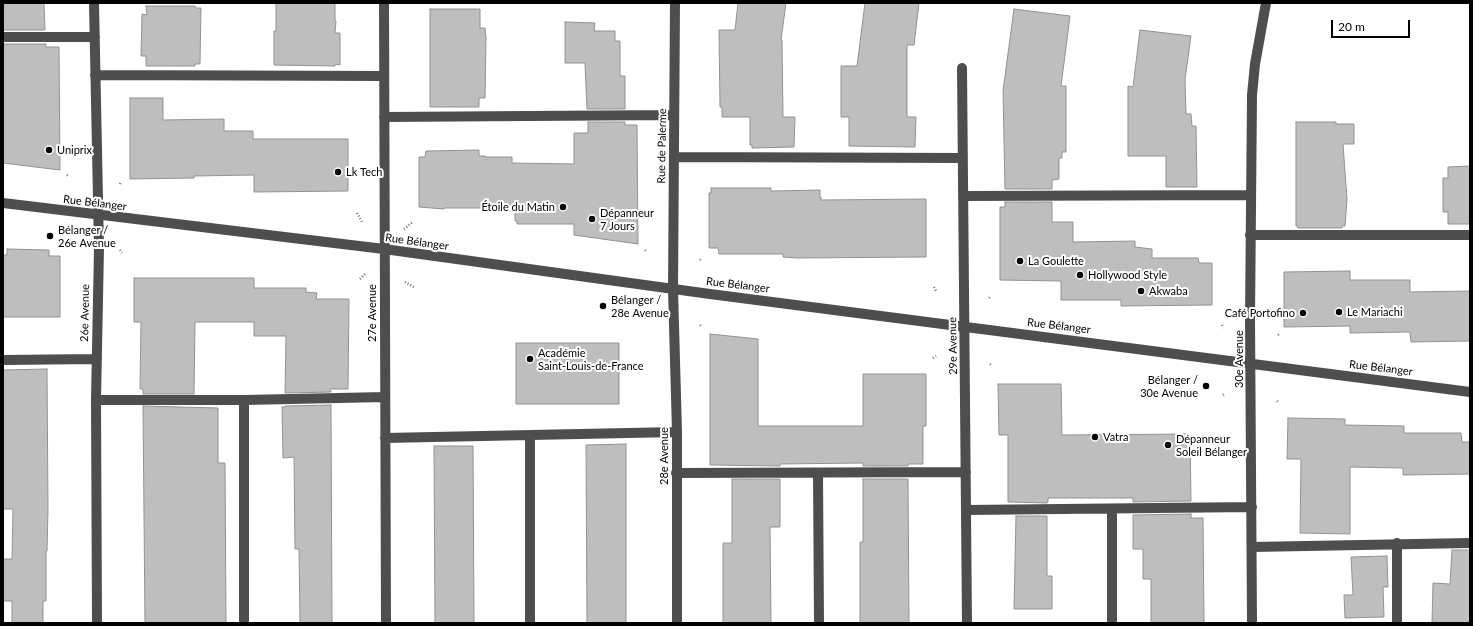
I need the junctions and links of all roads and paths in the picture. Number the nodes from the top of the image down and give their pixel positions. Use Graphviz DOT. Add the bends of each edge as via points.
graph roads {
  1 [pos="94,3"];
  2 [pos="384,3"];
  3 [pos="675,3"];
  4 [pos="1266,3"];
  5 [pos="3,37"];
  6 [pos="95,37"];
  7 [pos="962,68"];
  8 [pos="95,75"];
  9 [pos="384,76"];
  10 [pos="674,115"];
  11 [pos="384,117"];
  12 [pos="674,157"];
  13 [pos="962,158"];
  14 [pos="1250,195"];
  15 [pos="963,196"];
  16 [pos="3,203"];
  17 [pos="357,213"];
  18 [pos="97,214"];
  19 [pos="362,222"];
  20 [pos="413,222"];
  21 [pos="404,229"];
  22 [pos="1250,235"];
  23 [pos="1470,235"];
  24 [pos="384,249"];
  25 [pos="364,274"];
  26 [pos="360,279"];
  27 [pos="405,282"];
  28 [pos="414,287"];
  29 [pos="934,287"];
  30 [pos="673,289"];
  31 [pos="936,291"];
  32 [pos="964,326"];
  33 [pos="97,359"];
  34 [pos="3,360"];
  35 [pos="1251,364"];
  36 [pos="1470,392"];
  37 [pos="385,397"];
  38 [pos="96,400"];
  39 [pos="244,400"];
  40 [pos="677,432"];
  41 [pos="530,436"];
  42 [pos="385,438"];
  43 [pos="966,472"];
  44 [pos="676,473"];
  45 [pos="818,473"];
  46 [pos="1252,507"];
  47 [pos="1112,509"];
  48 [pos="966,510"];
  49 [pos="1470,543"];
  50 [pos="1397,544"];
  51 [pos="1252,547"];
  52 [pos="97,623"];
  53 [pos="244,623"];
  54 [pos="386,623"];
  55 [pos="530,623"];
  56 [pos="677,623"];
  57 [pos="819,623"];
  58 [pos="967,623"];
  59 [pos="1112,623"];
  60 [pos="1252,623"];
  61 [pos="1397,623"];
  1 -- 6 [label="street, 26e Avenue"];
  2 -- 9 [label="street, 27e Avenue"];
  3 -- 10 [label="street, Rue de Palerme"];
  4 -- 14 [label="street, 30e Avenue" via="1252,95"];
  5 -- 6 [label="street"];
  6 -- 8 [label="street, 26e Avenue"];
  7 -- 13 [label="street, 29e Avenue"];
  8 -- 9 [label="street"];
  8 -- 18 [label="street, 26e Avenue"];
  9 -- 11 [label="street, 27e Avenue"];
  10 -- 11 [label="street"];
  10 -- 12 [label="street, Rue de Palerme"];
  11 -- 24 [label="street, 27e Avenue"];
  12 -- 13 [label="street"];
  12 -- 30 [label="street, Rue de Palerme"];
  13 -- 15 [label="street, 29e Avenue"];
  14 -- 15 [label="street"];
  14 -- 22 [label="street, 30e Avenue"];
  15 -- 32 [label="street, 29e Avenue"];
  16 -- 18 [label="street, Rue Bélanger"];
  17 -- 19 [label="path"];
  18 -- 24 [label="street, Rue Bélanger"];
  18 -- 33 [label="street, 26e Avenue"];
  20 -- 21 [label="path"];
  22 -- 23 [label="street"];
  22 -- 35 [label="street, 30e Avenue"];
  24 -- 30 [label="street, Rue Bélanger"];
  24 -- 37 [label="street, 27e Avenue"];
  25 -- 26 [label="path"];
  27 -- 28 [label="path"];
  29 -- 31 [label="path"];
  30 -- 32 [label="street, Rue Bélanger"];
  30 -- 40 [label="street, 28e Avenue"];
  32 -- 35 [label="street, Rue Bélanger"];
  32 -- 43 [label="street, 29e Avenue"];
  33 -- 34 [label="street"];
  33 -- 38 [label="street, 26e Avenue"];
  35 -- 36 [label="street, Rue Bélanger"];
  35 -- 46 [label="street, 30e Avenue"];
  37 -- 39 [label="street"];
  37 -- 42 [label="street, 27e Avenue"];
  38 -- 39 [label="street"];
  38 -- 52 [label="street, 26e Avenue"];
  39 -- 53 [label="street"];
  40 -- 41 [label="street"];
  40 -- 44 [label="street, 28e Avenue"];
  41 -- 42 [label="street"];
  41 -- 55 [label="street"];
  42 -- 54 [label="street, 27e Avenue"];
  43 -- 45 [label="street"];
  43 -- 48 [label="street, 29e Avenue"];
  44 -- 45 [label="street"];
  44 -- 56 [label="street, 28e Avenue"];
  45 -- 57 [label="street"];
  46 -- 47 [label="street"];
  46 -- 51 [label="street, 30e Avenue"];
  47 -- 48 [label="street"];
  47 -- 59 [label="street"];
  48 -- 58 [label="street, 29e Avenue"];
  49 -- 50 [label="street"];
  50 -- 51 [label="street"];
  50 -- 61 [label="street"];
  51 -- 60 [label="street, 30e Avenue"];
}
